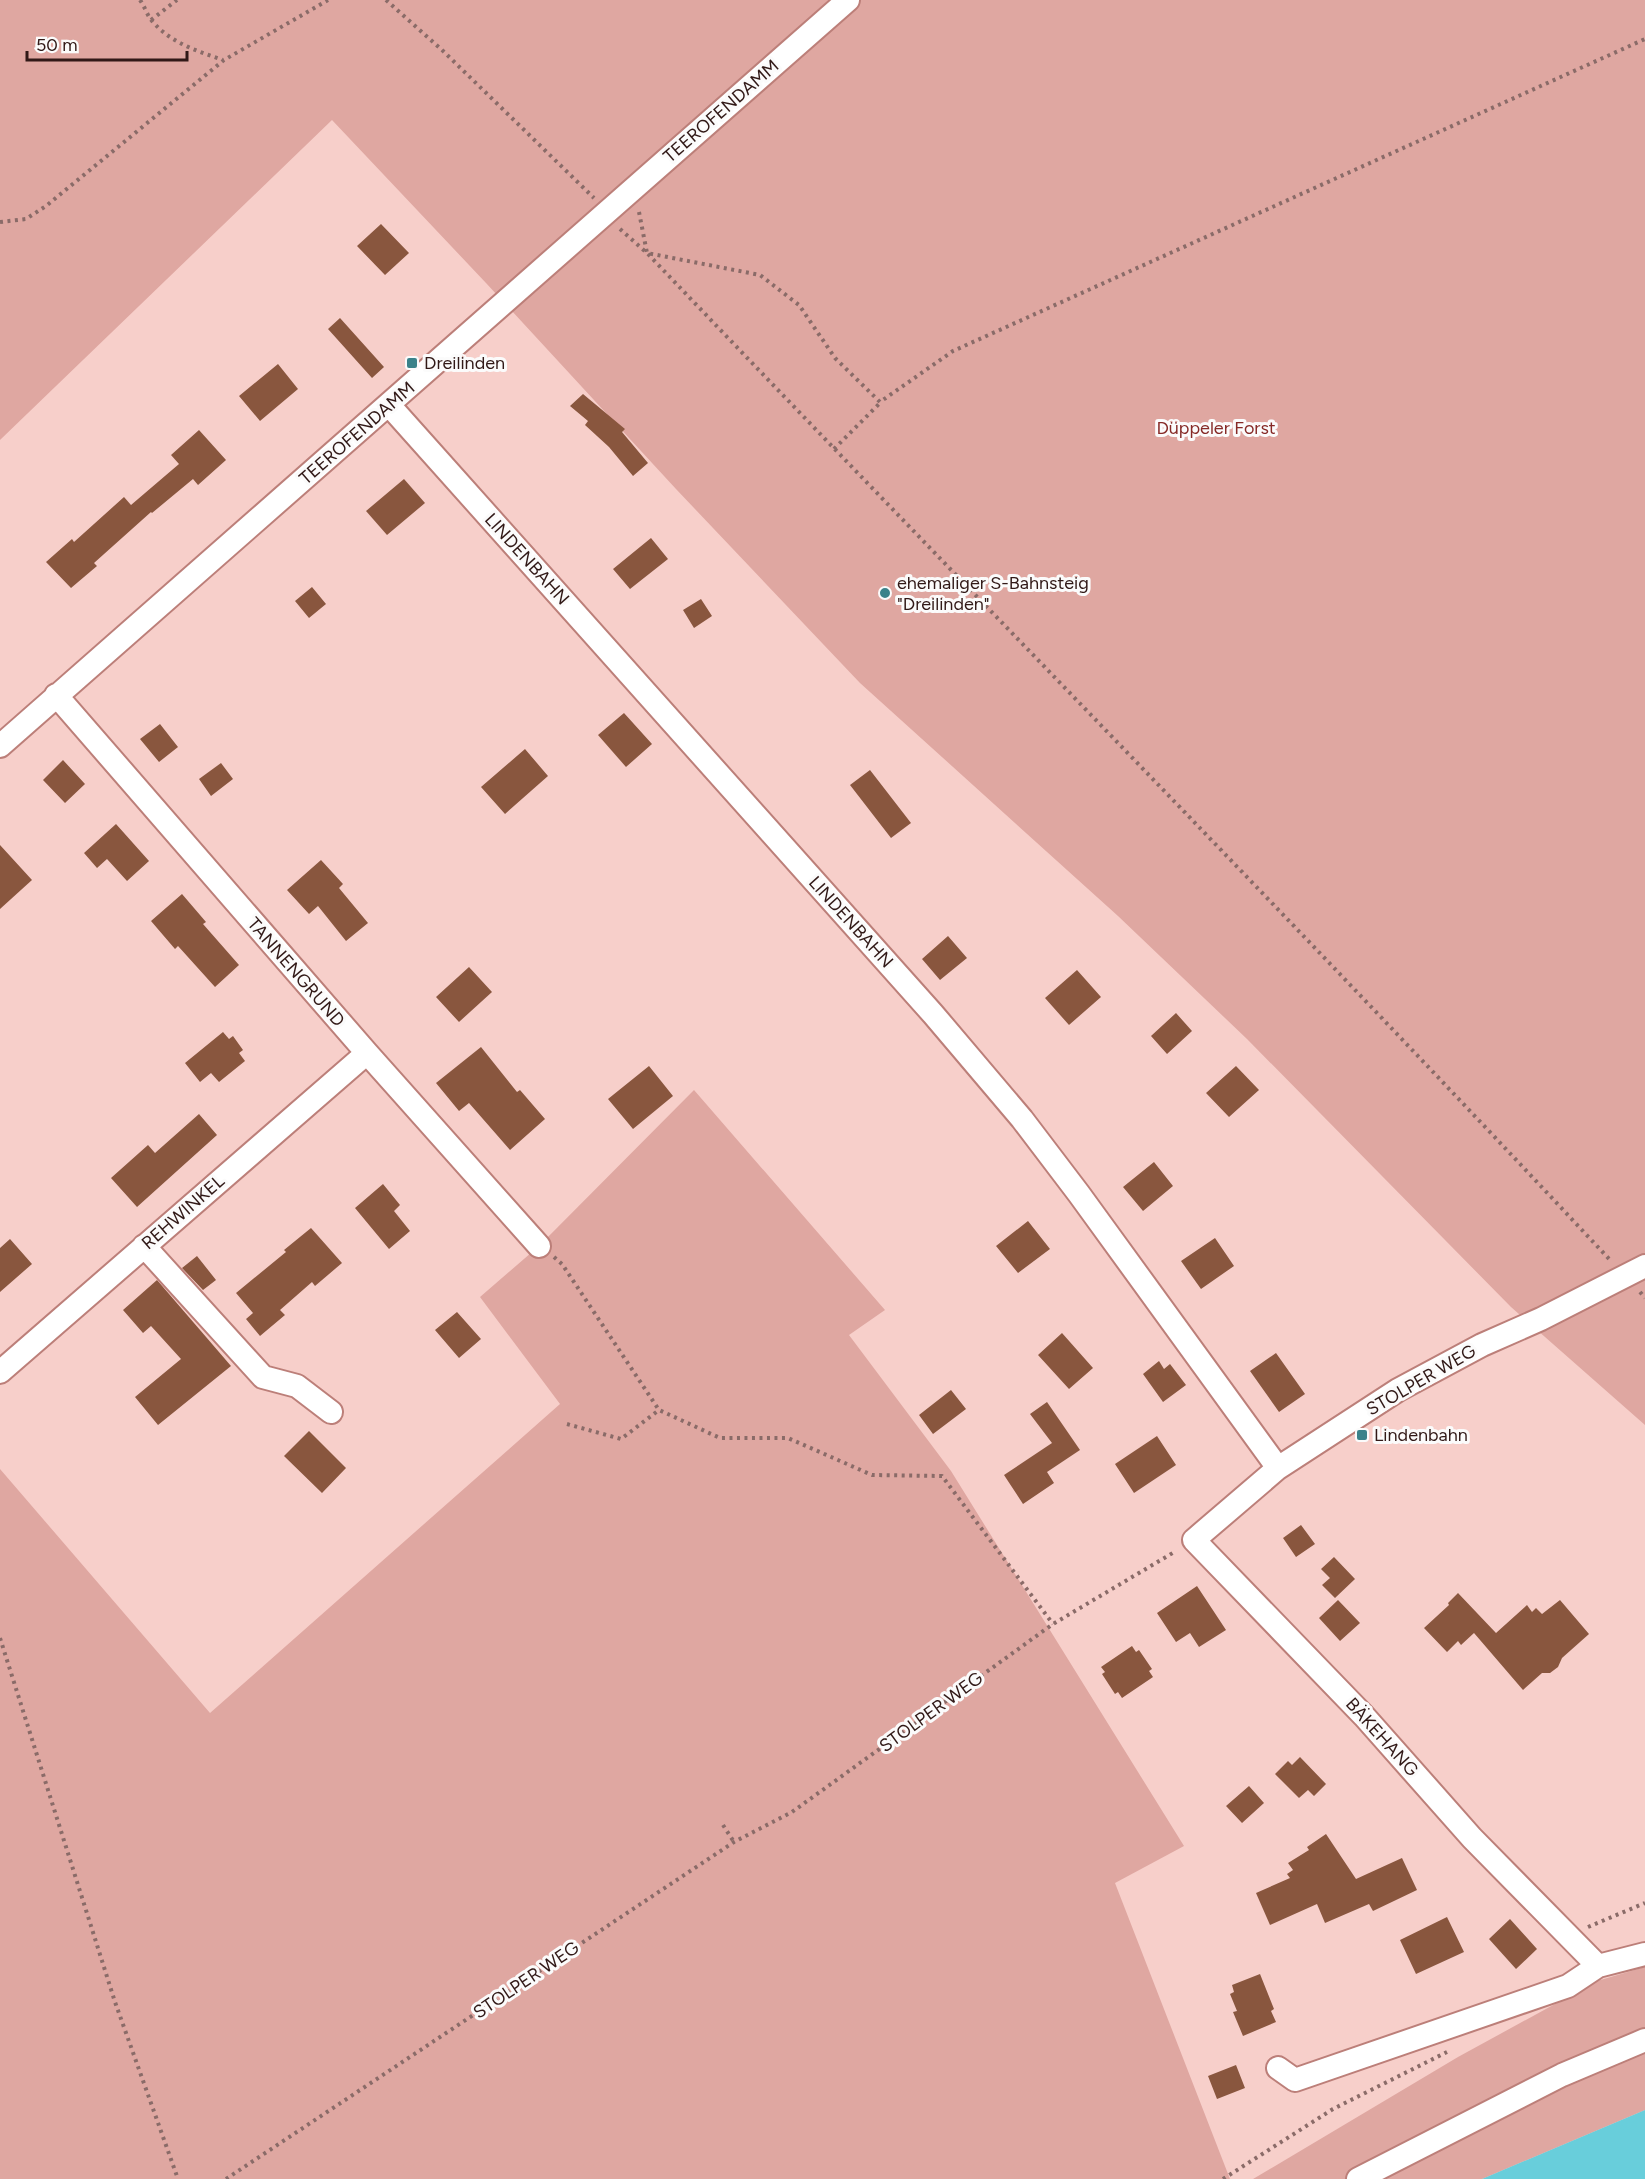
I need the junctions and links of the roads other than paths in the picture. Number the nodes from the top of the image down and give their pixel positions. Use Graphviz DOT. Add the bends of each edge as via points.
graph roads {
  1 [pos="848,0"];
  2 [pos="389,405"];
  3 [pos="56,696"];
  4 [pos="0,746"];
  5 [pos="367,1053"];
  6 [pos="144,1246"];
  7 [pos="539,1246"];
  8 [pos="1635,1271"];
  9 [pos="0,1372"];
  10 [pos="331,1412"];
  11 [pos="1278,1468"];
  12 [pos="1194,1540"];
  13 [pos="1645,1953"];
  14 [pos="1598,1966"];
  15 [pos="1645,2040"];
  16 [pos="1278,2068"];
  17 [pos="1358,2179"];
  1 -- 2 [label="street, TEEROFENDAMM"];
  2 -- 3 [label="street, TEEROFENDAMM"];
  2 -- 11 [label="street, LINDENBAHN" via="933,1014 1022,1119"];
  3 -- 4 [label="street, TEEROFENDAMM"];
  3 -- 5 [label="street, TANNENGRUND"];
  5 -- 6 [label="street, REHWINKEL"];
  5 -- 7 [label="street, TANNENGRUND"];
  6 -- 9 [label="street, REHWINKEL"];
  6 -- 10 [label="street" via="263,1377 297,1386"];
  8 -- 11 [label="street, STOLPER WEG" via="1398,1390"];
  11 -- 12 [label="street, STOLPER WEG"];
  12 -- 14 [label="street, BÄKEHANG" via="1364,1716 1472,1838"];
  13 -- 14 [label="street"];
  14 -- 16 [label="street" via="1568,1986 1295,2080"];
  15 -- 17 [label="street" via="1562,2075"];
}
